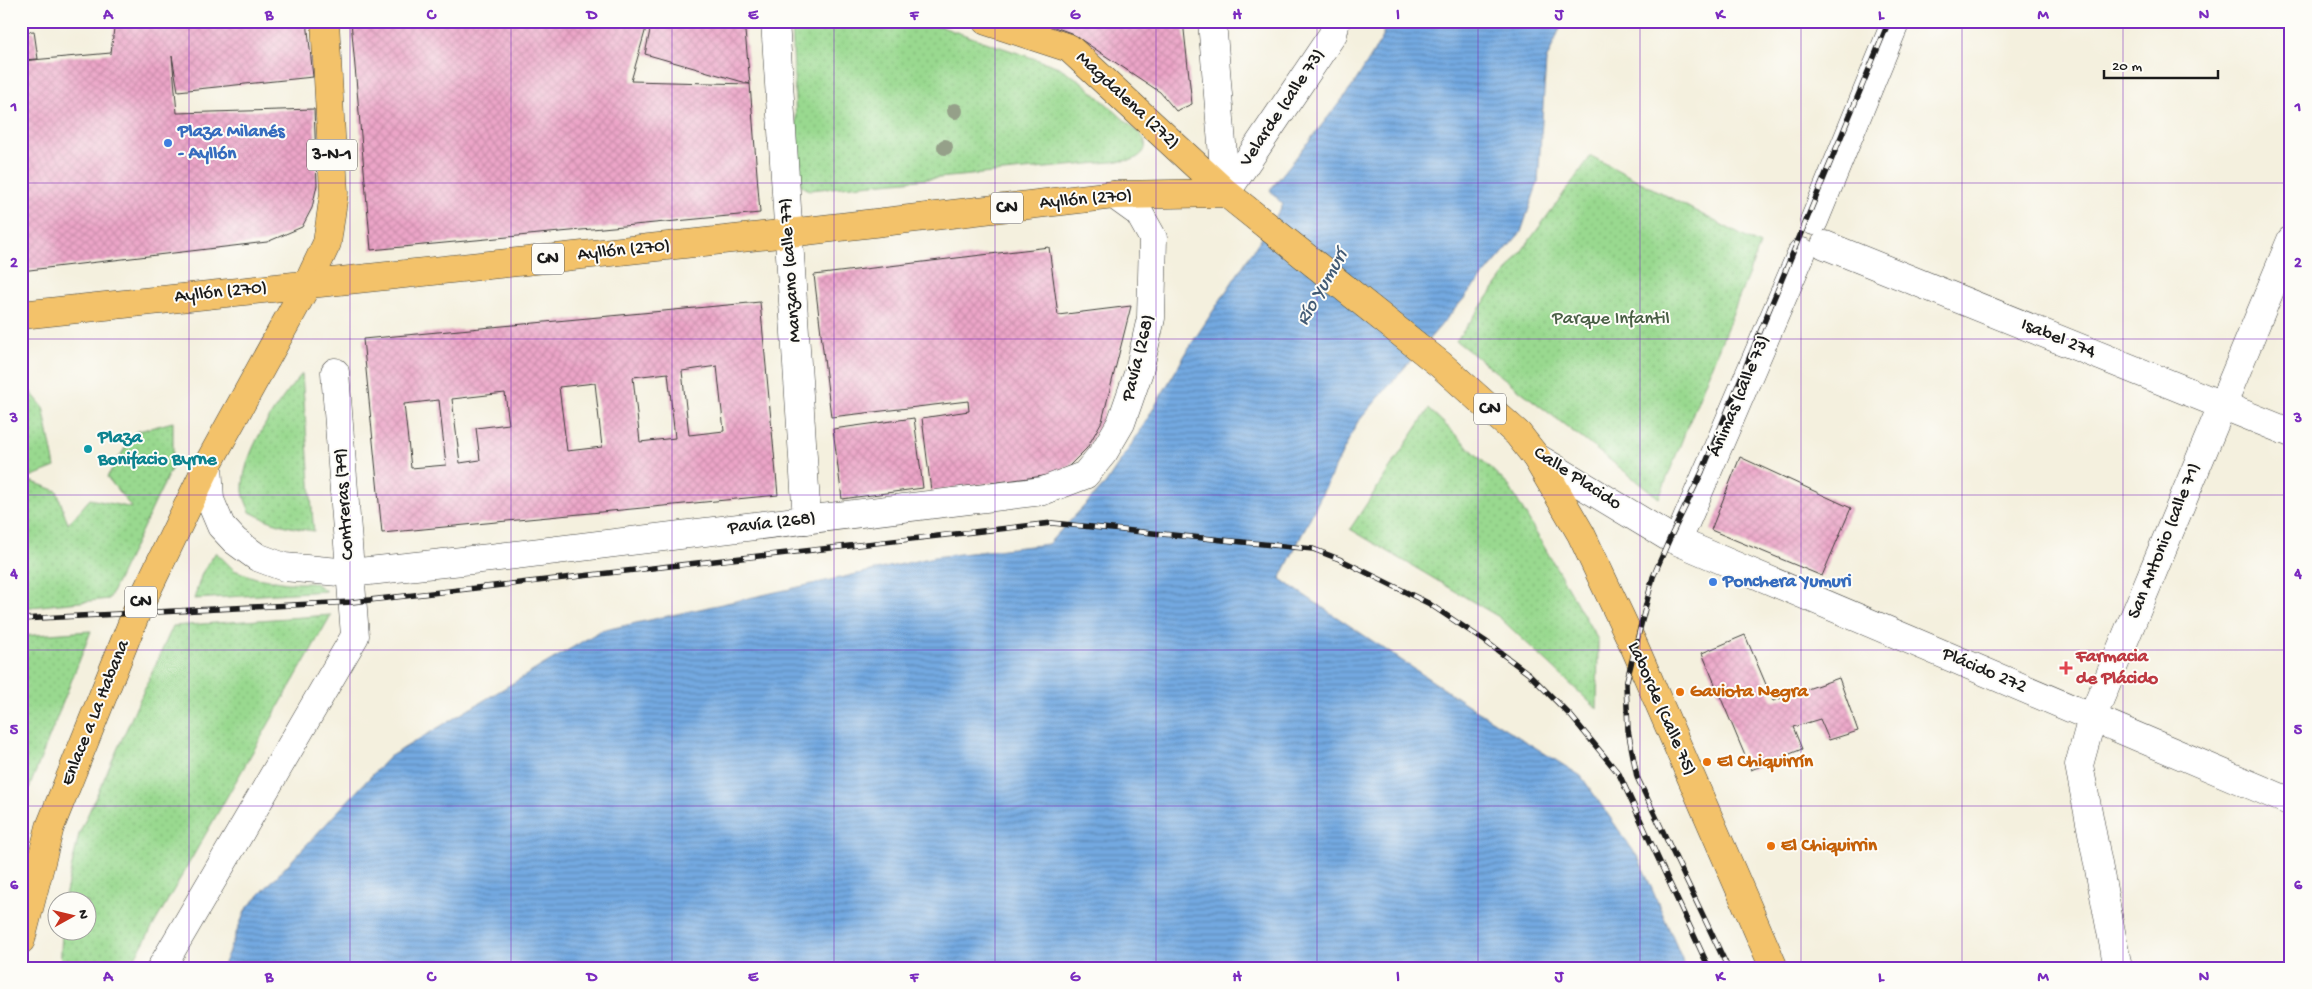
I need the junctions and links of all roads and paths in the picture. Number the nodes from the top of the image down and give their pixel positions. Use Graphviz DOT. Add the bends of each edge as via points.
graph roads {
  1 [pos="325,21"];
  2 [pos="775,21"];
  3 [pos="986,21"];
  4 [pos="1212,21"];
  5 [pos="1336,21"];
  6 [pos="1896,21"];
  7 [pos="1114,196"];
  8 [pos="1236,200"];
  9 [pos="788,234"];
  10 [pos="1814,239"];
  11 [pos="2291,240"];
  12 [pos="308,283"];
  13 [pos="21,315"];
  14 [pos="335,372"];
  15 [pos="2222,405"];
  16 [pos="2291,433"];
  17 [pos="1536,457"];
  18 [pos="208,464"];
  19 [pos="807,520"];
  20 [pos="1678,540"];
  21 [pos="350,573"];
  22 [pos="2092,718"];
  23 [pos="2291,802"];
  24 [pos="21,940"];
  25 [pos="161,968"];
  26 [pos="1774,968"];
  27 [pos="2118,968"];
  1 -- 12 [label="main road, 3-N-1" via="334,193 328,243"];
  2 -- 9 [label="street, Manzano (calle 77)"];
  3 -- 8 [label="main road, Magdalena (272)" via="1069,48"];
  4 -- 8 [label="street"];
  5 -- 8 [label="street, Velarde (calle 73)" via="1333,34"];
  6 -- 10 [label="street, Ánimas (calle 73)"];
  7 -- 8 [label="main road, Ayllón (270) / CN"];
  7 -- 9 [label="main road, Ayllón (270) / CN"];
  7 -- 19 [label="street, Pavía (268)" via="1139,213 1154,238 1151,318 1139,371 1122,423 1085,475 1043,491"];
  8 -- 17 [label="main road, Calle Placido / CN" via="1441,365 1518,434"];
  9 -- 12 [label="main road, Ayllón (270) / CN"];
  9 -- 19 [label="street, Manzano (calle 77)"];
  10 -- 15 [label="street, Isabel 274"];
  10 -- 20 [label="street, Ánimas (calle 73)"];
  11 -- 15 [label="street, San Antonio (calle 71)"];
  12 -- 13 [label="main road, Ayllón (270) / CN"];
  12 -- 18 [label="main road, Enlace a La Habana / CN"];
  14 -- 21 [label="street, Contreras (79)"];
  15 -- 16 [label="street, Isabel 274"];
  15 -- 22 [label="street, San Antonio (calle 71)"];
  17 -- 20 [label="street, Calle Placido"];
  17 -- 26 [label="main road, Laborde (Calle 75) / CN" via="1581,534 1635,648"];
  18 -- 21 [label="street, Pavía (268)" via="210,500 221,526 235,541 257,557 284,567"];
  18 -- 24 [label="main road, Enlace a La Habana / CN" via="137,611 50,827"];
  19 -- 21 [label="street, Pavía (268)"];
  20 -- 22 [label="street, Plácido 272"];
  21 -- 25 [label="street, Contreras (79)" via="355,636"];
  22 -- 23 [label="street, Plácido 272"];
  22 -- 27 [label="street, San Antonio (calle 71)" via="2079,765"];
}
